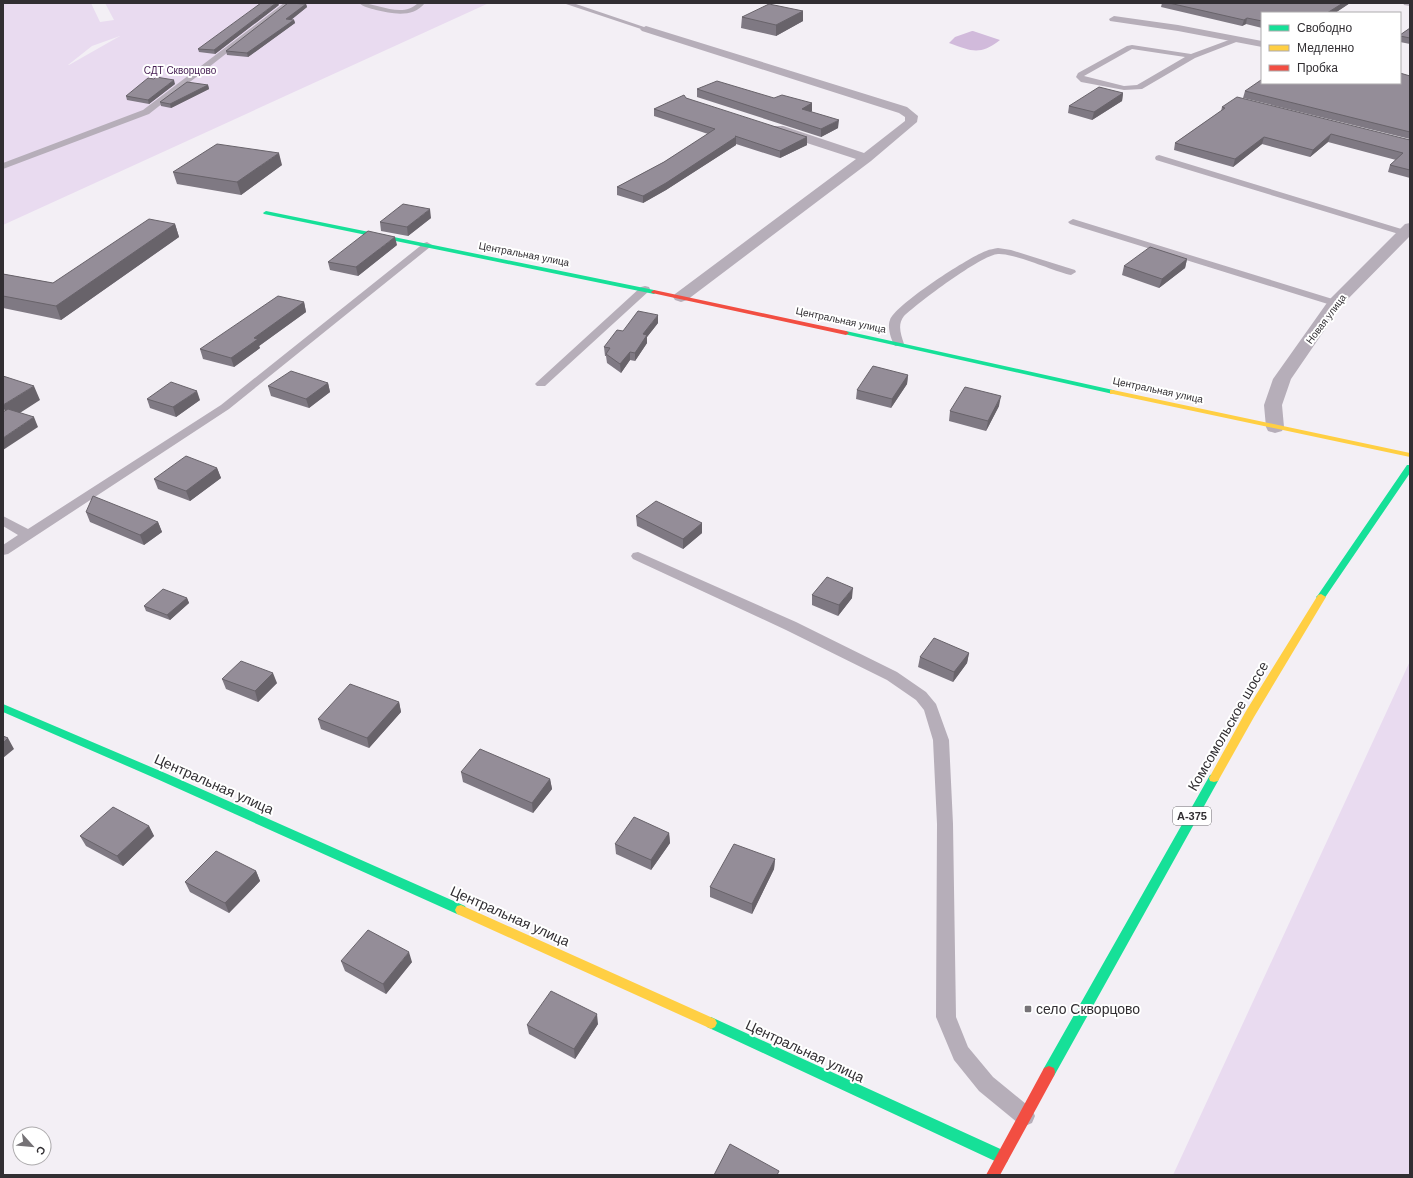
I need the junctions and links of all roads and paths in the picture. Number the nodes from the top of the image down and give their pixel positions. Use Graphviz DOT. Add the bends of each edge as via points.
graph roads {
  1 [pos="288,3"];
  2 [pos="362,3"];
  3 [pos="422,3"];
  4 [pos="566,3"];
  5 [pos="1114,18"];
  6 [pos="646,29"];
  7 [pos="1240,39"];
  8 [pos="1261,44"];
  9 [pos="1192,56"];
  10 [pos="767,126"];
  11 [pos="866,158"];
  12 [pos="1159,158"];
  13 [pos="3,166"];
  14 [pos="266,213"];
  15 [pos="1073,222"];
  16 [pos="1407,230"];
  17 [pos="427,245"];
  18 [pos="1071,272"];
  19 [pos="645,289"];
  20 [pos="681,297"];
  21 [pos="1335,303"];
  22 [pos="899,344"];
  23 [pos="540,384"];
  24 [pos="1275,427"];
  25 [pos="1410,455"];
  26 [pos="1410,467"];
  27 [pos="3,520"];
  28 [pos="28,535"];
  29 [pos="3,551"];
  30 [pos="638,556"];
  31 [pos="3,708"];
  32 [pos="1025,1116"];
  33 [pos="1002,1157"];
  34 [pos="993,1175"];
  1 -- 13 [label="lane" via="146,112"];
  2 -- 3 [label="lane" via="394,12 410,11"];
  4 -- 6 [label="lane"];
  5 -- 7 [label="street"];
  6 -- 11 [label="street" via="903,110 912,116 911,122"];
  7 -- 8 [label="street"];
  7 -- 9 [label="lane"];
  9 -- 9 [label="lane" via="1132,89 1084,80 1080,77 1132,47"];
  10 -- 11 [label="street"];
  11 -- 20 [label="street"];
  12 -- 16 [label="lane"];
  14 -- 17 [label="main road, Центральная улица"];
  15 -- 21 [label="lane"];
  16 -- 21 [label="street, Новая улица"];
  17 -- 19 [label="main road, Центральная улица"];
  17 -- 28 [label="lane" via="225,407"];
  18 -- 22 [label="lane" via="1008,252 989,253 899,313 895,322"];
  19 -- 20 [label="main road, Центральная улица"];
  19 -- 23 [label="lane"];
  20 -- 22 [label="main road, Центральная улица"];
  21 -- 24 [label="street, Новая улица" via="1282,380 1273,405"];
  22 -- 24 [label="main road, Центральная улица"];
  24 -- 25 [label="main road, Центральная улица"];
  26 -- 32 [label="main road, Комсомольское шоссе / А-375" via="1331,581 1250,714"];
  27 -- 28 [label="lane"];
  28 -- 29 [label="lane"];
  30 -- 32 [label="lane" via="791,626 892,676 921,696 932,708 941,740 945,816 946,1017 961,1052 986,1084"];
  31 -- 33 [label="main road, Центральная улица" via="525,938"];
  32 -- 33 [label="main road, Комсомольское шоссе / А-375"];
  33 -- 34 [label="main road, Комсомольское шоссе / А-375"];
}
